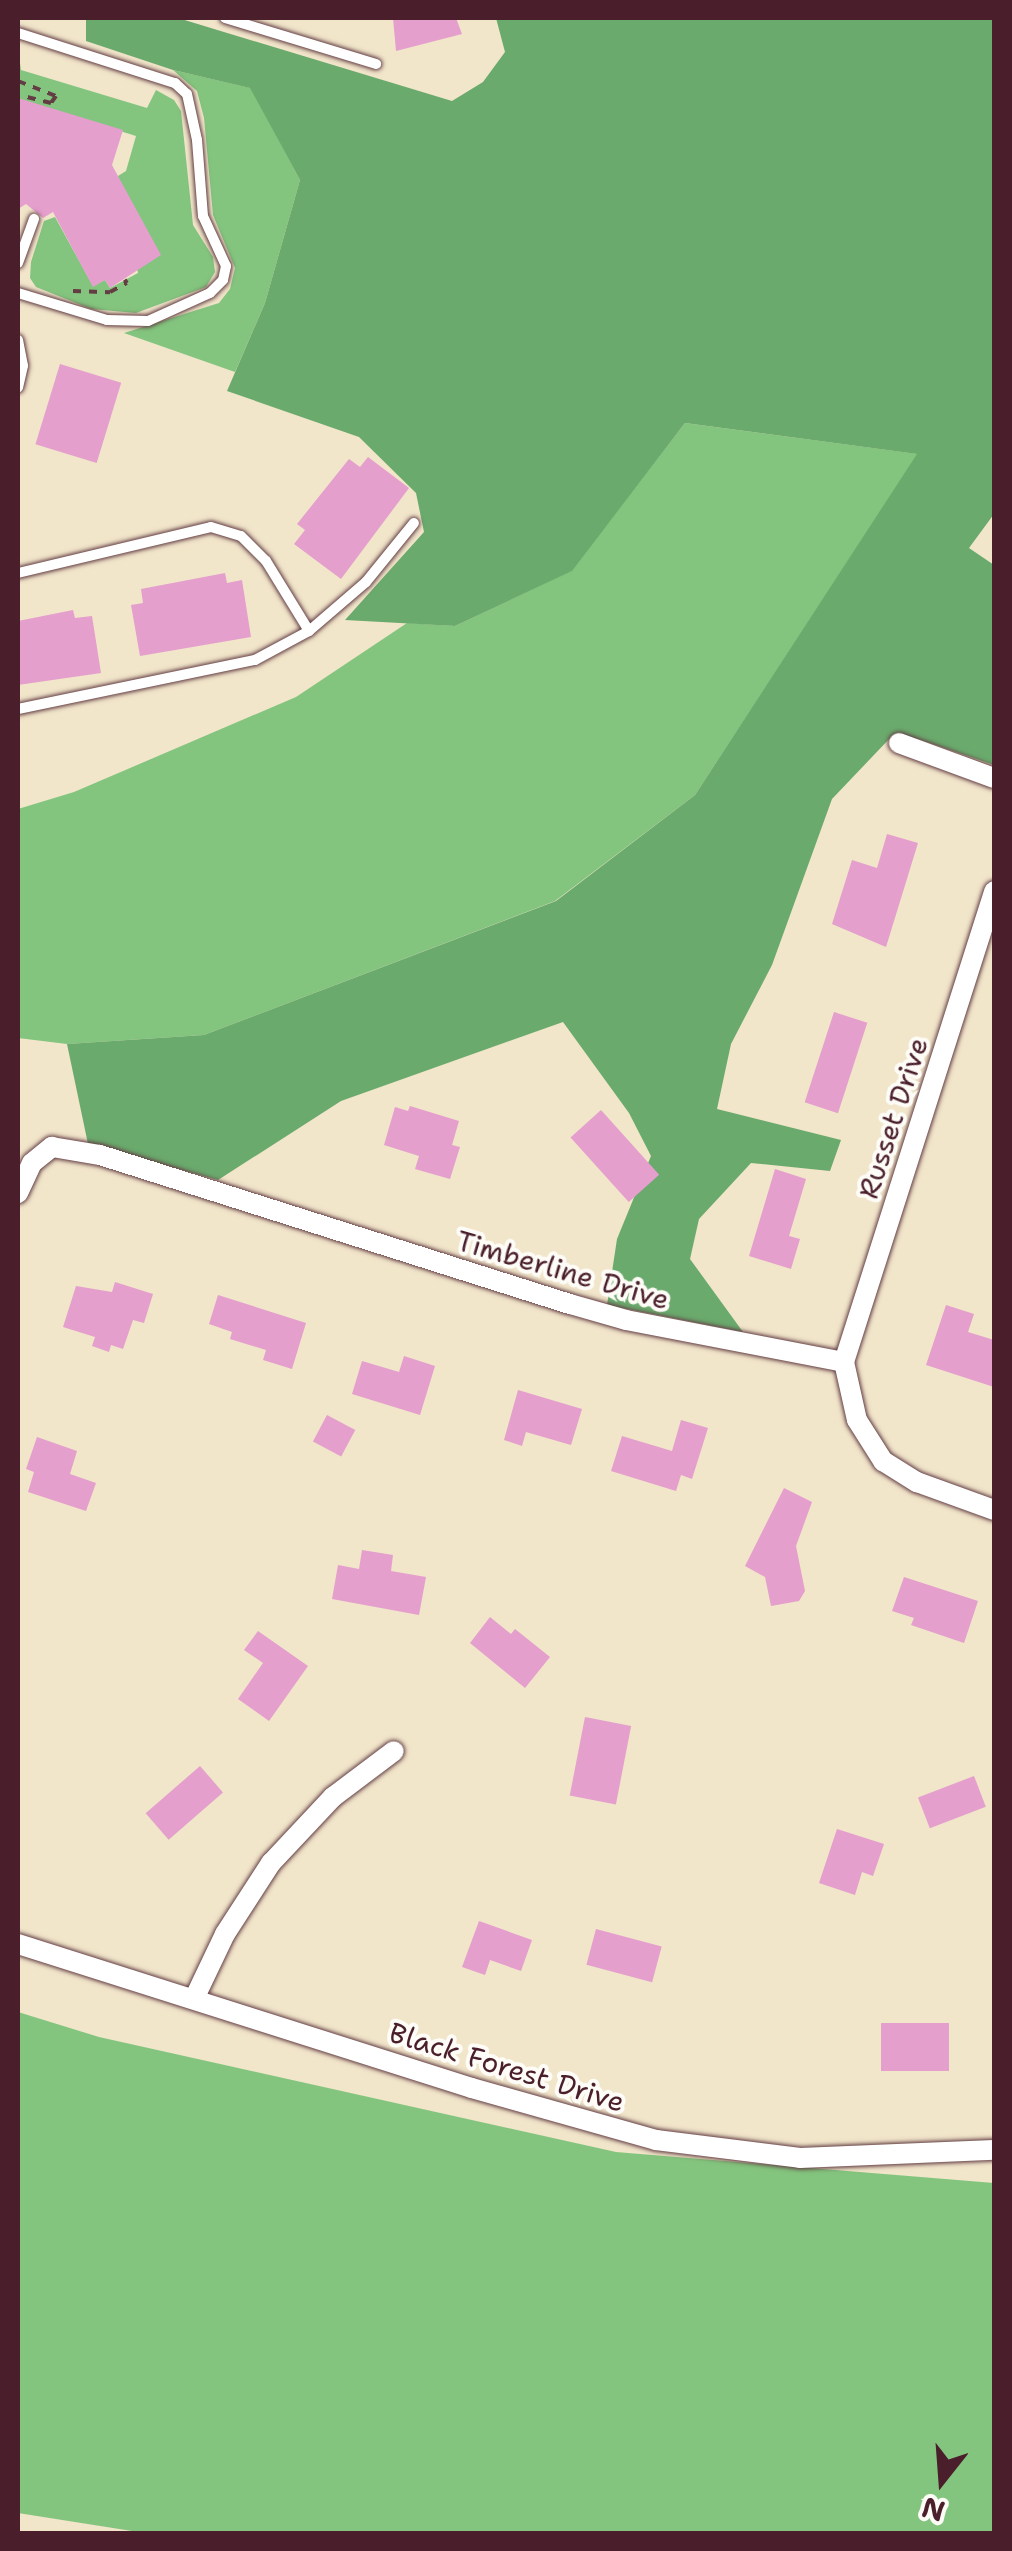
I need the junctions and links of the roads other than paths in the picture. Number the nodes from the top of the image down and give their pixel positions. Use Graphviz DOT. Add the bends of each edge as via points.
graph roads {
  1 [pos="225,18"];
  2 [pos="18,33"];
  3 [pos="376,64"];
  4 [pos="34,219"];
  5 [pos="18,263"];
  6 [pos="18,293"];
  7 [pos="18,340"];
  8 [pos="18,387"];
  9 [pos="414,524"];
  10 [pos="18,573"];
  11 [pos="310,630"];
  12 [pos="18,708"];
  13 [pos="899,743"];
  14 [pos="994,778"];
  15 [pos="994,891"];
  16 [pos="18,1193"];
  17 [pos="844,1362"];
  18 [pos="994,1510"];
  19 [pos="394,1752"];
  20 [pos="18,1944"];
  21 [pos="194,1999"];
  22 [pos="994,2150"];
  1 -- 3 [label="lane"];
  2 -- 6 [label="lane" via="160,78 187,94 202,216 226,266 210,293 148,322 107,320"];
  4 -- 5 [label="lane"];
  7 -- 8 [label="lane"];
  9 -- 11 [label="lane" via="366,582"];
  10 -- 11 [label="lane" via="211,527 241,536 266,561"];
  11 -- 12 [label="lane" via="255,660"];
  13 -- 14 [label="street"];
  15 -- 17 [label="street, Russet Drive"];
  16 -- 17 [label="street, Timberline Drive" via="32,1163 52,1147 100,1155 626,1320"];
  17 -- 18 [label="street" via="857,1420 884,1461 917,1482"];
  19 -- 21 [label="street" via="334,1797 271,1863 224,1934"];
  20 -- 21 [label="street, Black Forest Drive"];
  21 -- 22 [label="street, Black Forest Drive" via="656,2140 800,2158"];
}
